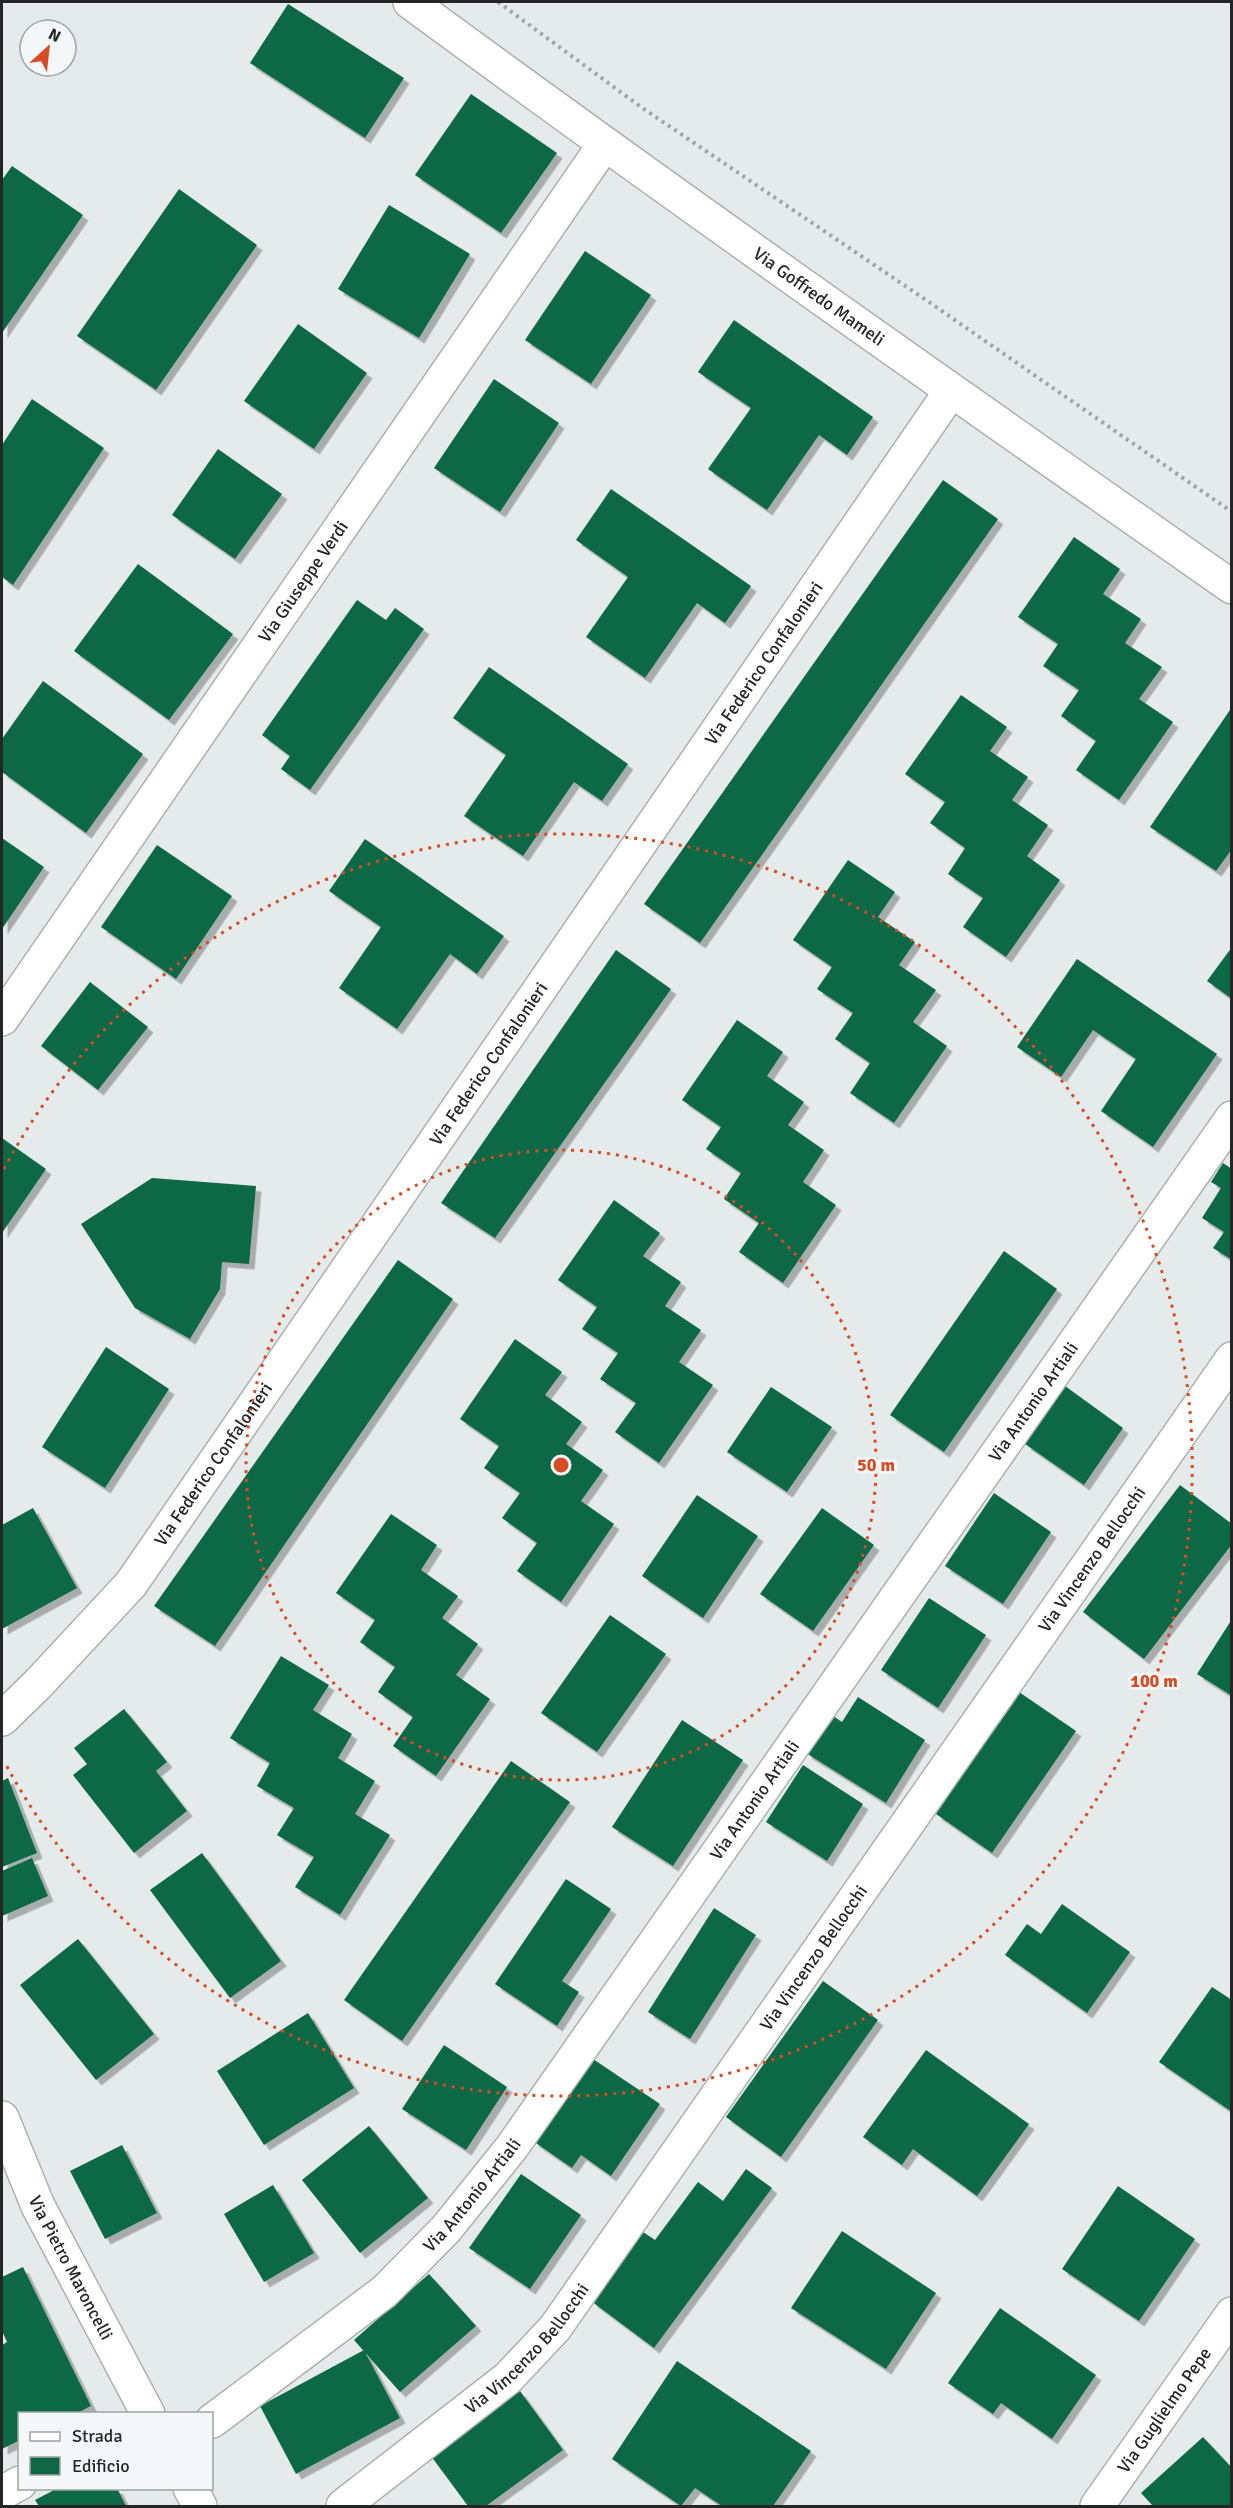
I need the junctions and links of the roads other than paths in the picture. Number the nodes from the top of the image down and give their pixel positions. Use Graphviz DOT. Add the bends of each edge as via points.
graph roads {
  1 [pos="410,2"];
  2 [pos="604,145"];
  3 [pos="951,391"];
  4 [pos="1232,586"];
  5 [pos="2,1019"];
  6 [pos="1232,1118"];
  7 [pos="1232,1359"];
  8 [pos="2,1719"];
  9 [pos="2,2118"];
  10 [pos="1232,2314"];
  11 [pos="147,2412"];
  12 [pos="213,2420"];
  13 [pos="18,2484"];
  14 [pos="190,2490"];
  15 [pos="2,2493"];
  16 [pos="200,2506"];
  17 [pos="343,2506"];
  18 [pos="1096,2506"];
  1 -- 2 [label="street, Via Goffredo Mameli"];
  2 -- 3 [label="street, Via Goffredo Mameli"];
  2 -- 5 [label="street, Via Giuseppe Verdi"];
  3 -- 4 [label="street, Via Goffredo Mameli"];
  3 -- 8 [label="street, Via Federico Confalonieri" via="131,1584"];
  6 -- 12 [label="street, Via Antonio Artiali" via="512,2146 446,2229 384,2291"];
  7 -- 17 [label="street, Via Vincenzo Bellocchi" via="555,2328 508,2378"];
  9 -- 11 [label="street, Via Pietro Maroncelli" via="38,2206"];
  10 -- 18 [label="street, Via Guglielmo Pepe"];
  13 -- 15 [label="street"];
  14 -- 16 [label="street"];
}
